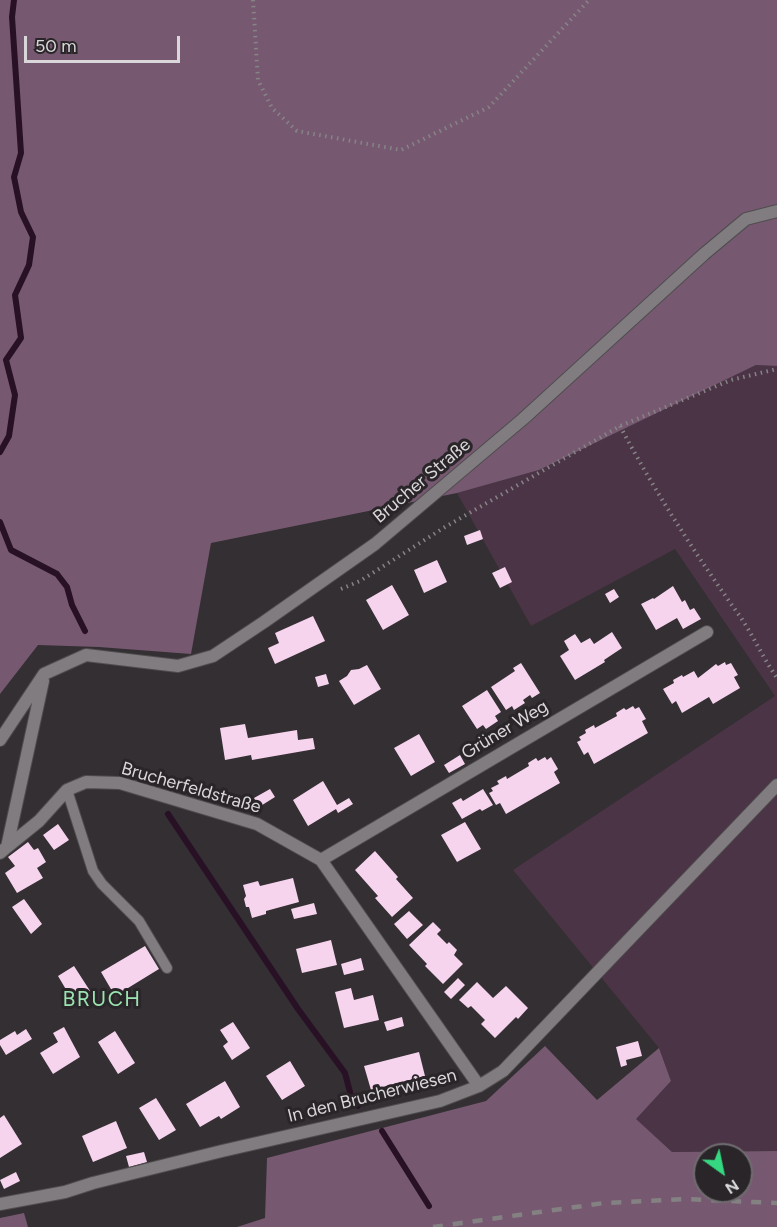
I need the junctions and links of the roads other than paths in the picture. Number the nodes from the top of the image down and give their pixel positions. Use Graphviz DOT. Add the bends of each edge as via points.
graph roads {
  1 [pos="777,211"];
  2 [pos="707,632"];
  3 [pos="44,674"];
  4 [pos="0,740"];
  5 [pos="777,785"];
  6 [pos="67,790"];
  7 [pos="4,850"];
  8 [pos="321,860"];
  9 [pos="167,969"];
  10 [pos="479,1086"];
  11 [pos="0,1204"];
  1 -- 3 [label="street, Brucher Straße" via="746,219 523,419 375,544 213,656 178,666 86,655"];
  2 -- 8 [label="street, Grüner Weg"];
  3 -- 4 [label="street"];
  3 -- 7 [label="street"];
  5 -- 10 [label="street, In den Brucherwiesen" via="503,1071"];
  6 -- 7 [label="street" via="39,821"];
  6 -- 8 [label="street, Brucherfeldstraße" via="86,782 120,783 257,824"];
  6 -- 9 [label="lane" via="93,871 139,921"];
  8 -- 10 [label="street, Brucherfeldstraße"];
  10 -- 11 [label="street, In den Brucherwiesen" via="440,1101 211,1153 65,1192"];
}
